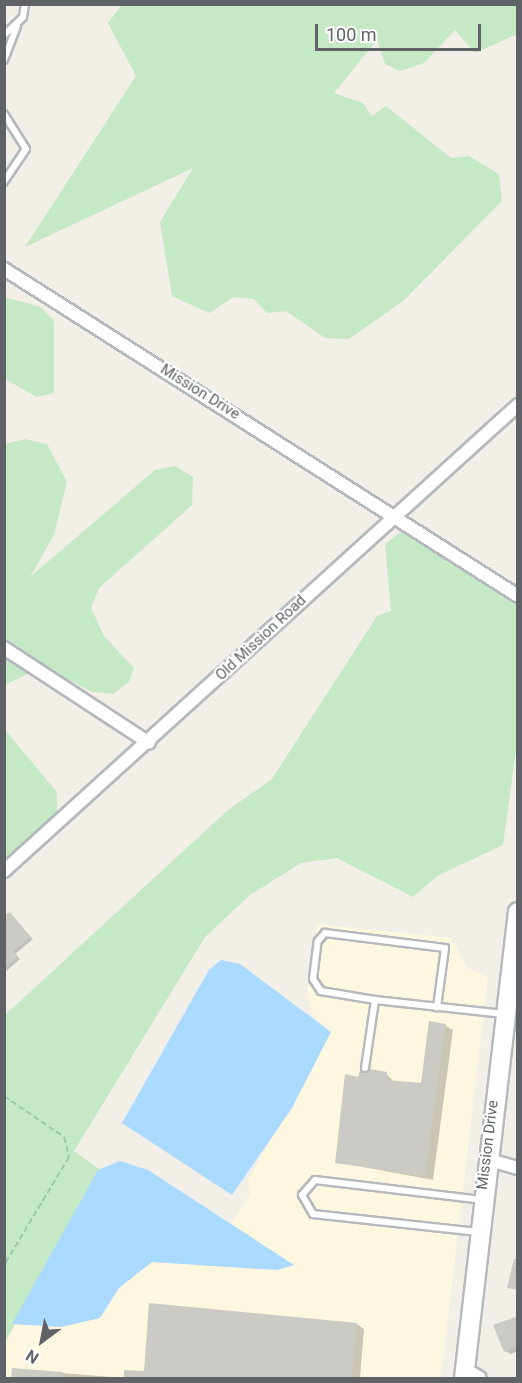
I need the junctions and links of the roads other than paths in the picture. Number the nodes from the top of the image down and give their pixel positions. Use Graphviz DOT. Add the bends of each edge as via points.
graph roads {
  1 [pos="25,4"];
  2 [pos="17,26"];
  3 [pos="4,35"];
  4 [pos="4,60"];
  5 [pos="4,114"];
  6 [pos="4,182"];
  7 [pos="4,269"];
  8 [pos="518,405"];
  9 [pos="394,515"];
  10 [pos="518,596"];
  11 [pos="4,648"];
  12 [pos="149,743"];
  13 [pos="4,871"];
  14 [pos="518,912"];
  15 [pos="375,1000"];
  16 [pos="436,1007"];
  17 [pos="504,1014"];
  18 [pos="365,1068"];
  19 [pos="486,1160"];
  20 [pos="518,1168"];
  21 [pos="482,1200"];
  22 [pos="478,1232"];
  23 [pos="469,1375"];
  1 -- 2 [label="lane"];
  2 -- 3 [label="lane"];
  2 -- 4 [label="lane"];
  5 -- 6 [label="lane" via="26,149"];
  7 -- 9 [label="street, Mission Drive"];
  8 -- 9 [label="street, Old Mission Road"];
  9 -- 10 [label="street, Mission Drive"];
  9 -- 12 [label="street, Old Mission Road"];
  11 -- 12 [label="street"];
  12 -- 13 [label="street, Old Mission Road"];
  14 -- 17 [label="street, Mission Drive"];
  15 -- 16 [label="lane"];
  15 -- 16 [label="lane" via="321,992 313,979 318,941 326,933 445,948"];
  15 -- 18 [label="lane"];
  16 -- 17 [label="lane"];
  17 -- 19 [label="street, Mission Drive"];
  19 -- 20 [label="street"];
  19 -- 21 [label="street, Mission Drive"];
  21 -- 22 [label="street, Mission Drive"];
  21 -- 22 [label="lane" via="315,1180 302,1195 312,1214"];
  22 -- 23 [label="street, Mission Drive"];
}
